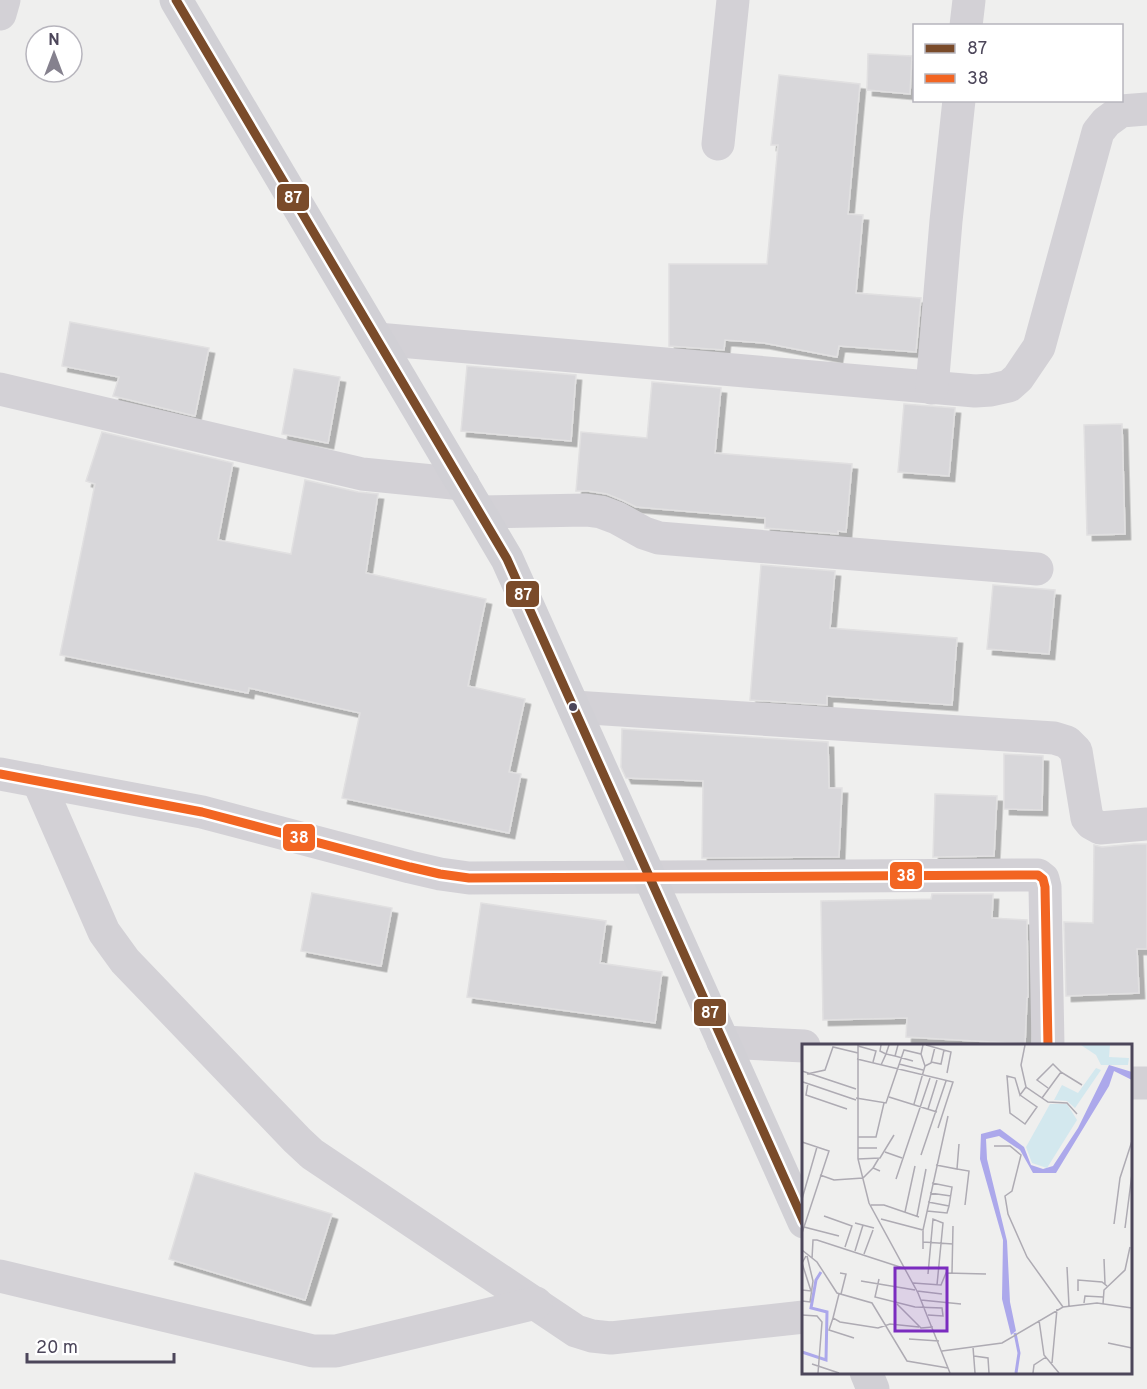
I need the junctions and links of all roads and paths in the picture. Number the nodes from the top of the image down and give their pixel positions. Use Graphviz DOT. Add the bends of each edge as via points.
graph roads {
  1 [pos="4,0"];
  2 [pos="733,0"];
  3 [pos="969,0"];
  4 [pos="175,2"];
  5 [pos="0,14"];
  6 [pos="966,24"];
  7 [pos="959,102"];
  8 [pos="1147,109"];
  9 [pos="718,144"];
  10 [pos="377,339"];
  11 [pos="932,388"];
  12 [pos="0,389"];
  13 [pos="463,484"];
  14 [pos="480,512"];
  15 [pos="1037,569"];
  16 [pos="574,707"];
  17 [pos="0,774"];
  18 [pos="38,781"];
  19 [pos="1147,824"];
  20 [pos="649,876"];
  21 [pos="723,1042"];
  22 [pos="1048,1044"];
  23 [pos="802,1046"];
  24 [pos="802,1218"];
  25 [pos="0,1276"];
  26 [pos="536,1303"];
  27 [pos="802,1317"];
  28 [pos="867,1374"];
  29 [pos="873,1389"];
  1 -- 5 [label="street"];
  2 -- 9 [label="street"];
  3 -- 6 [label="street"];
  4 -- 10 [label="street"];
  7 -- 11 [label="street"];
  8 -- 11 [label="street" via="1121,111 1098,132 1044,332 1039,347 1018,378 1009,386 991,390"];
  10 -- 11 [label="street"];
  10 -- 13 [label="street"];
  12 -- 13 [label="street" via="362,474"];
  13 -- 14 [label="street"];
  14 -- 15 [label="street" via="586,510 617,518 660,538"];
  14 -- 16 [label="street" via="507,559"];
  16 -- 19 [label="street" via="1054,738 1067,742 1076,752 1090,824 1100,828"];
  16 -- 20 [label="street"];
  17 -- 18 [label="street"];
  18 -- 20 [label="street" via="202,812 440,874 469,878"];
  18 -- 26 [label="street" via="104,932 133,970 312,1154"];
  20 -- 21 [label="street"];
  20 -- 22 [label="street" via="1038,875 1044,887"];
  21 -- 23 [label="street"];
  21 -- 24 [label="street"];
  25 -- 26 [label="street" via="313,1351 336,1351"];
  26 -- 27 [label="street" via="576,1331 611,1338"];
  28 -- 29 [label="street"];
}
